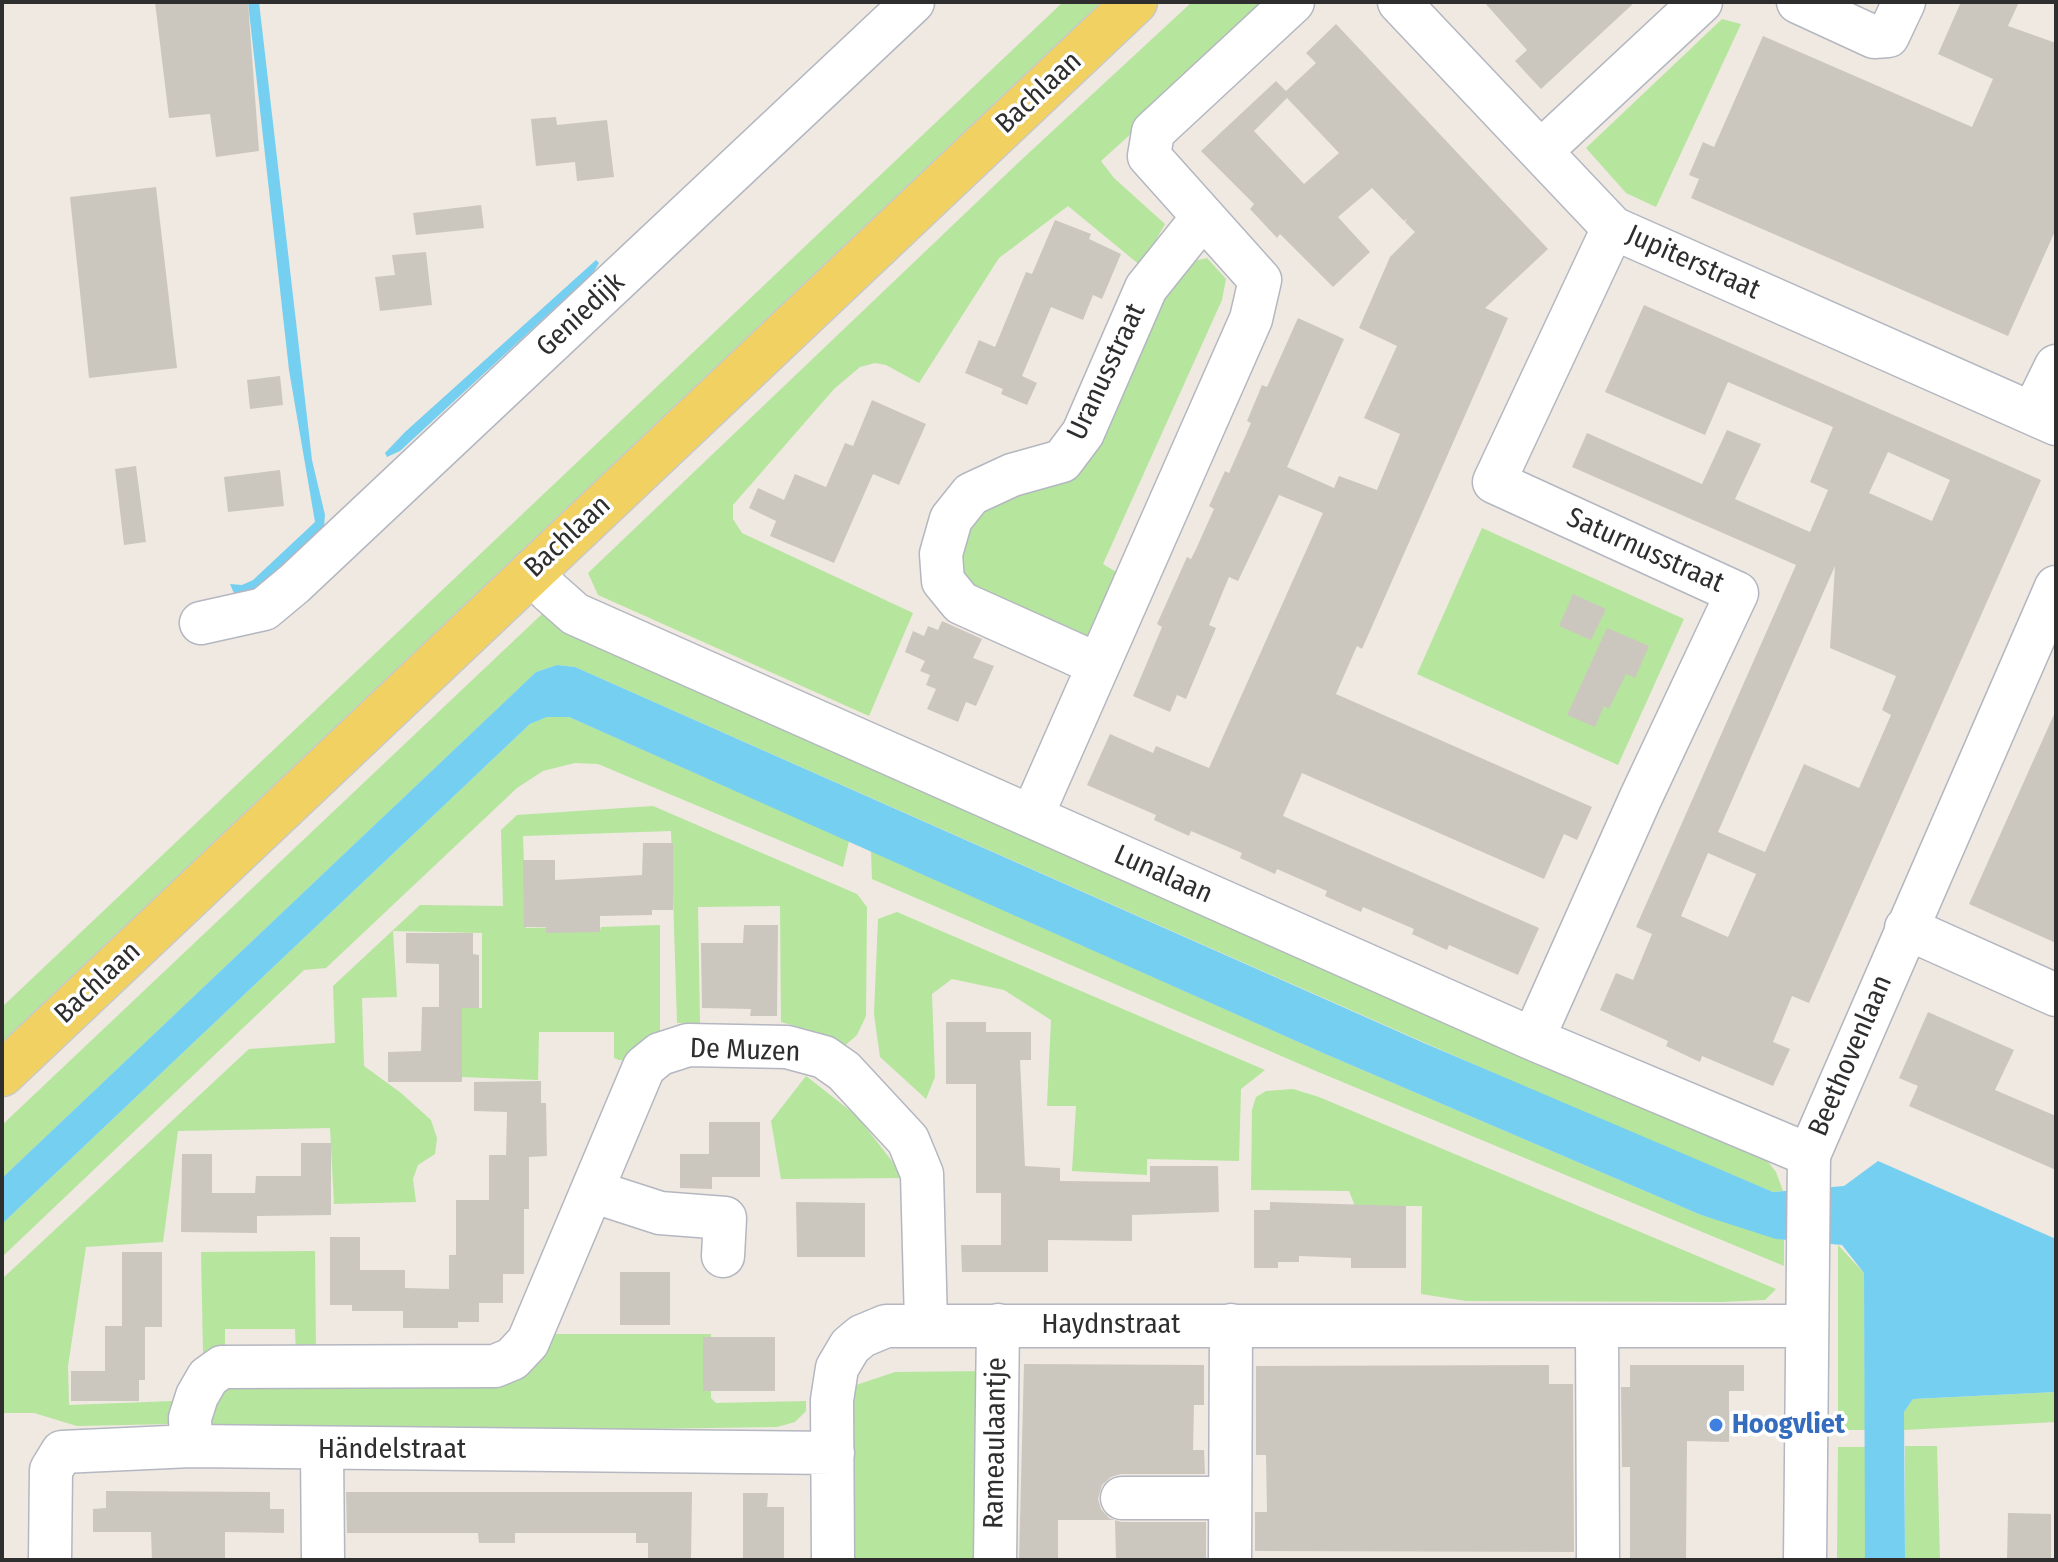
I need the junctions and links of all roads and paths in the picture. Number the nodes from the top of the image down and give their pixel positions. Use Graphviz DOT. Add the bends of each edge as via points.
graph roads {
  1 [pos="913,2"];
  2 [pos="1135,2"];
  3 [pos="1293,2"];
  4 [pos="1399,2"];
  5 [pos="1701,2"];
  6 [pos="1798,2"];
  7 [pos="1904,2"];
  8 [pos="1541,151"];
  9 [pos="1202,218"];
  10 [pos="1613,228"];
  11 [pos="2056,366"];
  12 [pos="2044,419"];
  13 [pos="532,571"];
  14 [pos="2056,587"];
  15 [pos="201,623"];
  16 [pos="1097,664"];
  17 [pos="1032,816"];
  18 [pos="1906,928"];
  19 [pos="2056,995"];
  20 [pos="1533,1039"];
  21 [pos="2,1074"];
  22 [pos="1809,1170"];
  23 [pos="592,1191"];
  24 [pos="723,1256"];
  25 [pos="926,1323"];
  26 [pos="998,1325"];
  27 [pos="1231,1325"];
  28 [pos="1807,1326"];
  29 [pos="1597,1327"];
  30 [pos="191,1446"];
  31 [pos="322,1450"];
  32 [pos="833,1453"];
  33 [pos="1122,1498"];
  34 [pos="1230,1498"];
  35 [pos="50,1560"];
  36 [pos="323,1560"];
  37 [pos="833,1560"];
  38 [pos="995,1560"];
  39 [pos="1230,1560"];
  40 [pos="1598,1560"];
  41 [pos="1805,1560"];
  1 -- 15 [label="street, Geniedijk" via="294,584 264,609"];
  2 -- 13 [label="main road, Bachlaan"];
  3 -- 9 [label="street" via="1153,132 1149,156"];
  4 -- 8 [label="street, Jupiterstraat"];
  5 -- 8 [label="street"];
  6 -- 7 [label="street" via="1874,37 1888,36"];
  8 -- 10 [label="street, Jupiterstraat"];
  9 -- 16 [label="street" via="1260,280 1251,319"];
  9 -- 16 [label="street, Uranusstraat" via="1146,288 1083,433 1062,461 971,494 951,519 941,554 943,581 961,603"];
  10 -- 12 [label="street, Jupiterstraat"];
  10 -- 20 [label="street, Saturnusstraat" via="1494,482 1737,593"];
  11 -- 12 [label="street"];
  13 -- 17 [label="street, Lunalaan" via="575,614"];
  13 -- 21 [label="main road, Bachlaan"];
  14 -- 18 [label="street, Beethovenlaan"];
  16 -- 17 [label="street"];
  17 -- 20 [label="street, Lunalaan"];
  18 -- 19 [label="street"];
  18 -- 22 [label="street, Beethovenlaan"];
  20 -- 22 [label="street, Lunalaan"];
  22 -- 28 [label="street, Beethovenlaan"];
  23 -- 24 [label="street" via="660,1213 725,1218"];
  23 -- 25 [label="street, De Muzen" via="644,1067 660,1054 688,1045 806,1050 844,1071 918,1157 925,1202"];
  23 -- 30 [label="street, De Muzen" via="528,1342 512,1359 495,1366 222,1367 208,1377 197,1396 190,1418"];
  25 -- 26 [label="street, Haydnstraat"];
  25 -- 32 [label="street, Haydnstraat" via="886,1326 850,1346 837,1368"];
  26 -- 27 [label="street, Haydnstraat"];
  26 -- 38 [label="street, Rameaulaantje"];
  27 -- 29 [label="street, Haydnstraat"];
  27 -- 34 [label="street"];
  28 -- 29 [label="street, Haydnstraat"];
  28 -- 41 [label="street, Beethovenlaan"];
  29 -- 40 [label="street"];
  30 -- 31 [label="street, Händelstraat"];
  30 -- 35 [label="street, Händelstraat" via="62,1452 51,1470"];
  31 -- 32 [label="street, Händelstraat"];
  31 -- 36 [label="street"];
  32 -- 37 [label="street, Haydnstraat"];
  33 -- 34 [label="street"];
  34 -- 39 [label="street"];
}
